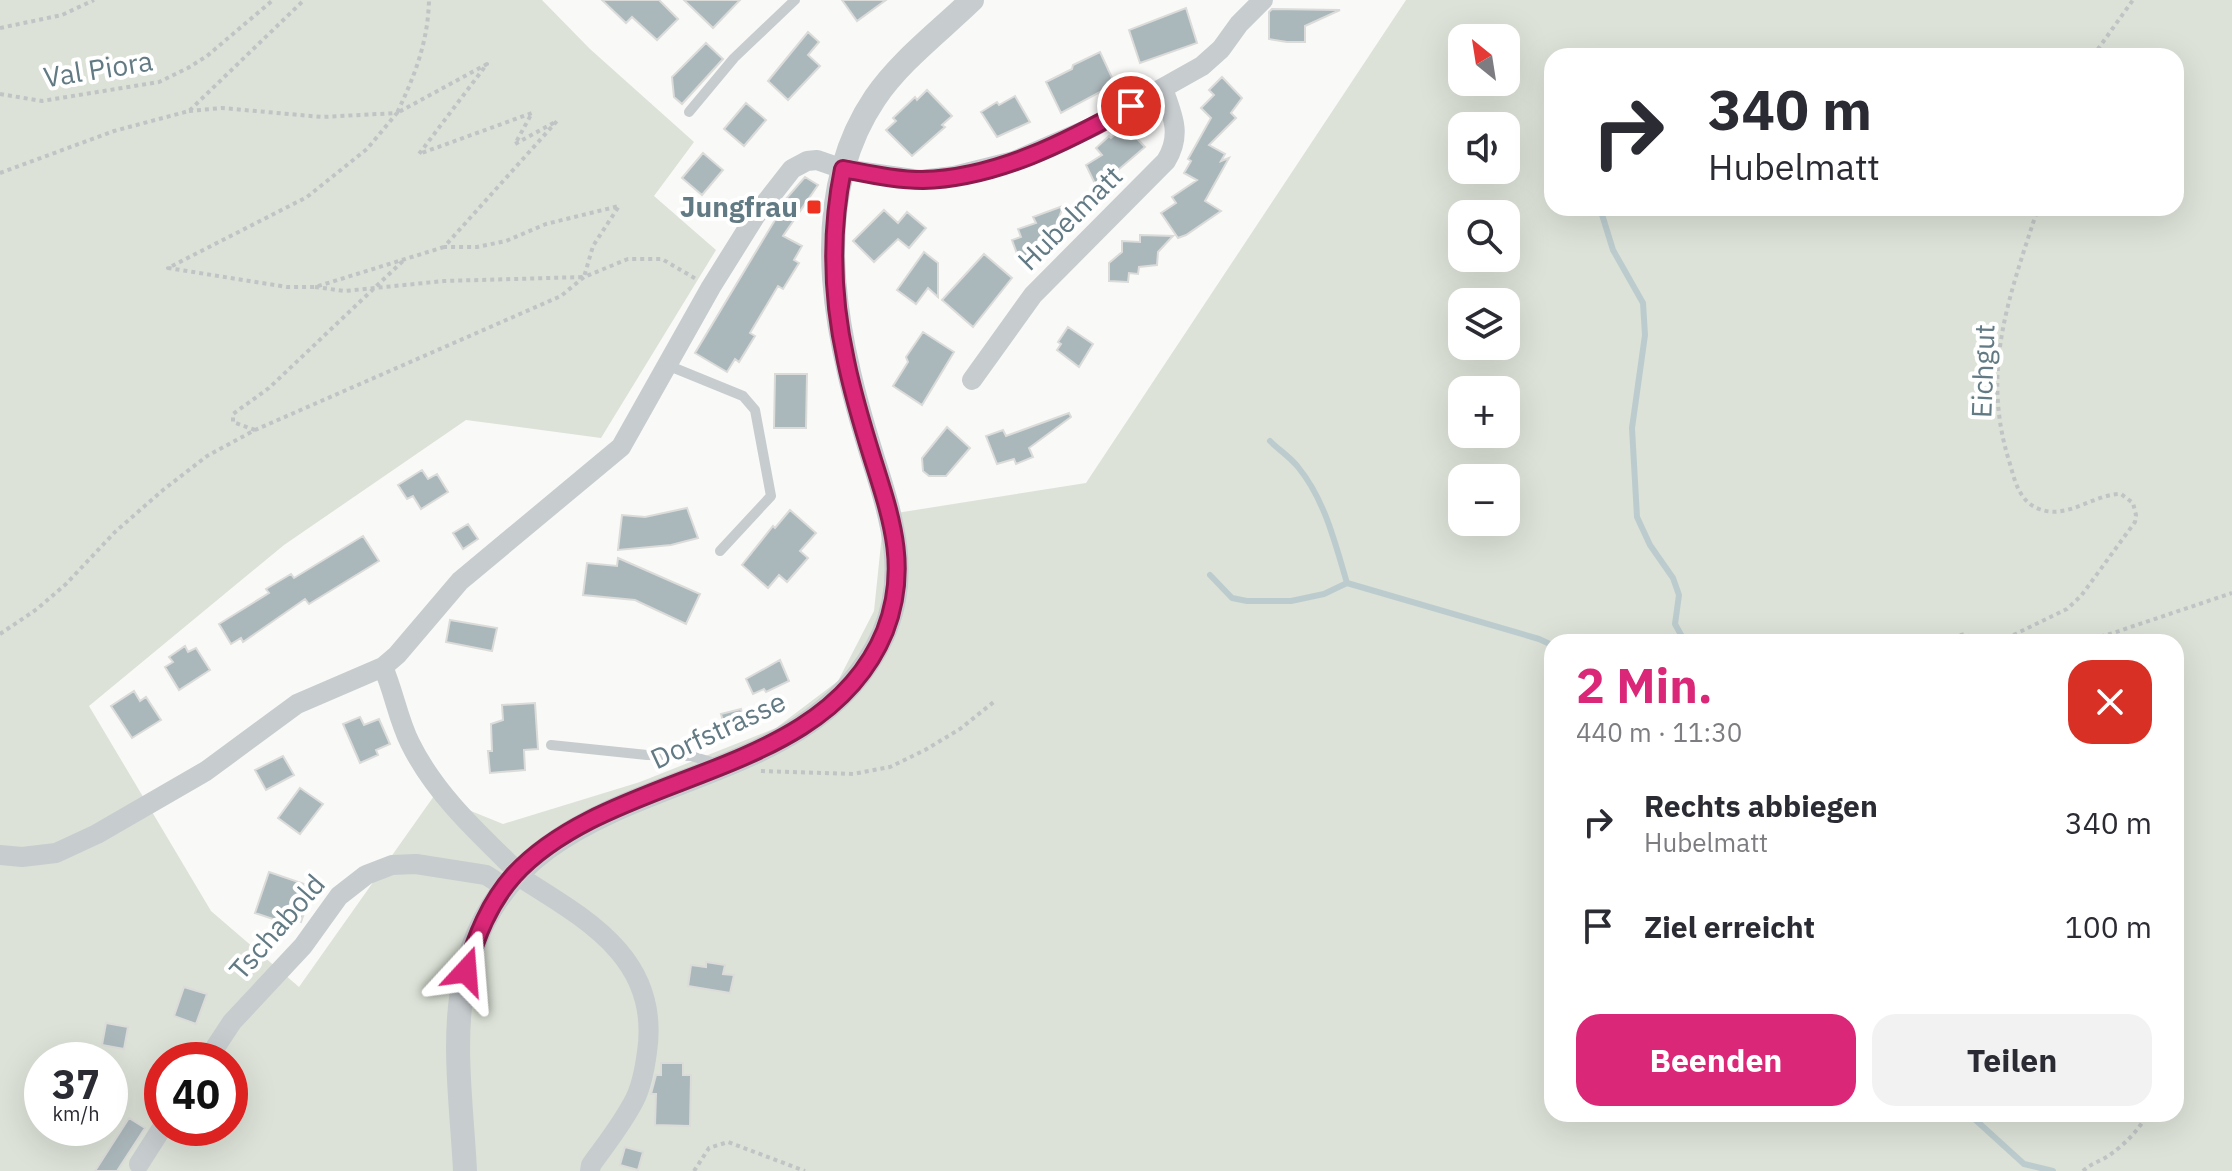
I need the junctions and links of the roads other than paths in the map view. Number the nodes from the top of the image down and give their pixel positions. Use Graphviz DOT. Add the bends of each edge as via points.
graph roads {
  1 [pos="795,0"];
  2 [pos="972,0"];
  3 [pos="1263,0"];
  4 [pos="1163,89"];
  5 [pos="689,112"];
  6 [pos="843,169"];
  7 [pos="667,365"];
  8 [pos="972,380"];
  9 [pos="720,551"];
  10 [pos="383,667"];
  11 [pos="551,745"];
  12 [pos="731,763"];
  13 [pos="0,855"];
  14 [pos="513,878"];
  15 [pos="219,1042"];
  16 [pos="150,1146"];
  17 [pos="139,1164"];
  18 [pos="465,1171"];
  19 [pos="590,1171"];
  1 -- 5 [label="lane" via="734,58"];
  2 -- 6 [label="street, Dorfstrasse" via="877,95"];
  3 -- 4 [label="street, Hubelmatt" via="1221,49"];
  4 -- 6 [label="street, Hubelmatt" via="1068,139 988,168 920,180"];
  4 -- 8 [label="street, Hubelmatt" via="1177,130 1166,161 1033,295"];
  6 -- 7 [label="street, Hubelmatt" via="812,160 792,169 756,215"];
  6 -- 12 [label="street, Dorfstrasse" via="834,239 836,307 855,398 895,533 895,595 883,634 848,686 791,732"];
  7 -- 9 [label="lane" via="743,396 755,410 771,496"];
  7 -- 10 [label="street, Hubelmatt" via="621,447 460,581"];
  10 -- 13 [label="street" via="297,704 206,771 97,834 56,853"];
  10 -- 14 [label="street" via="403,729 428,774"];
  11 -- 12 [label="lane"];
  12 -- 14 [label="street, Dorfstrasse" via="602,815 553,842"];
  14 -- 15 [label="street, Tschabold" via="416,864 392,865 366,875 339,896"];
  14 -- 18 [label="street, Dorfstrasse" via="482,925 461,993"];
  14 -- 19 [label="street" via="568,908 613,944 645,993 649,1040 636,1096"];
  16 -- 17 [label="street"];
}
